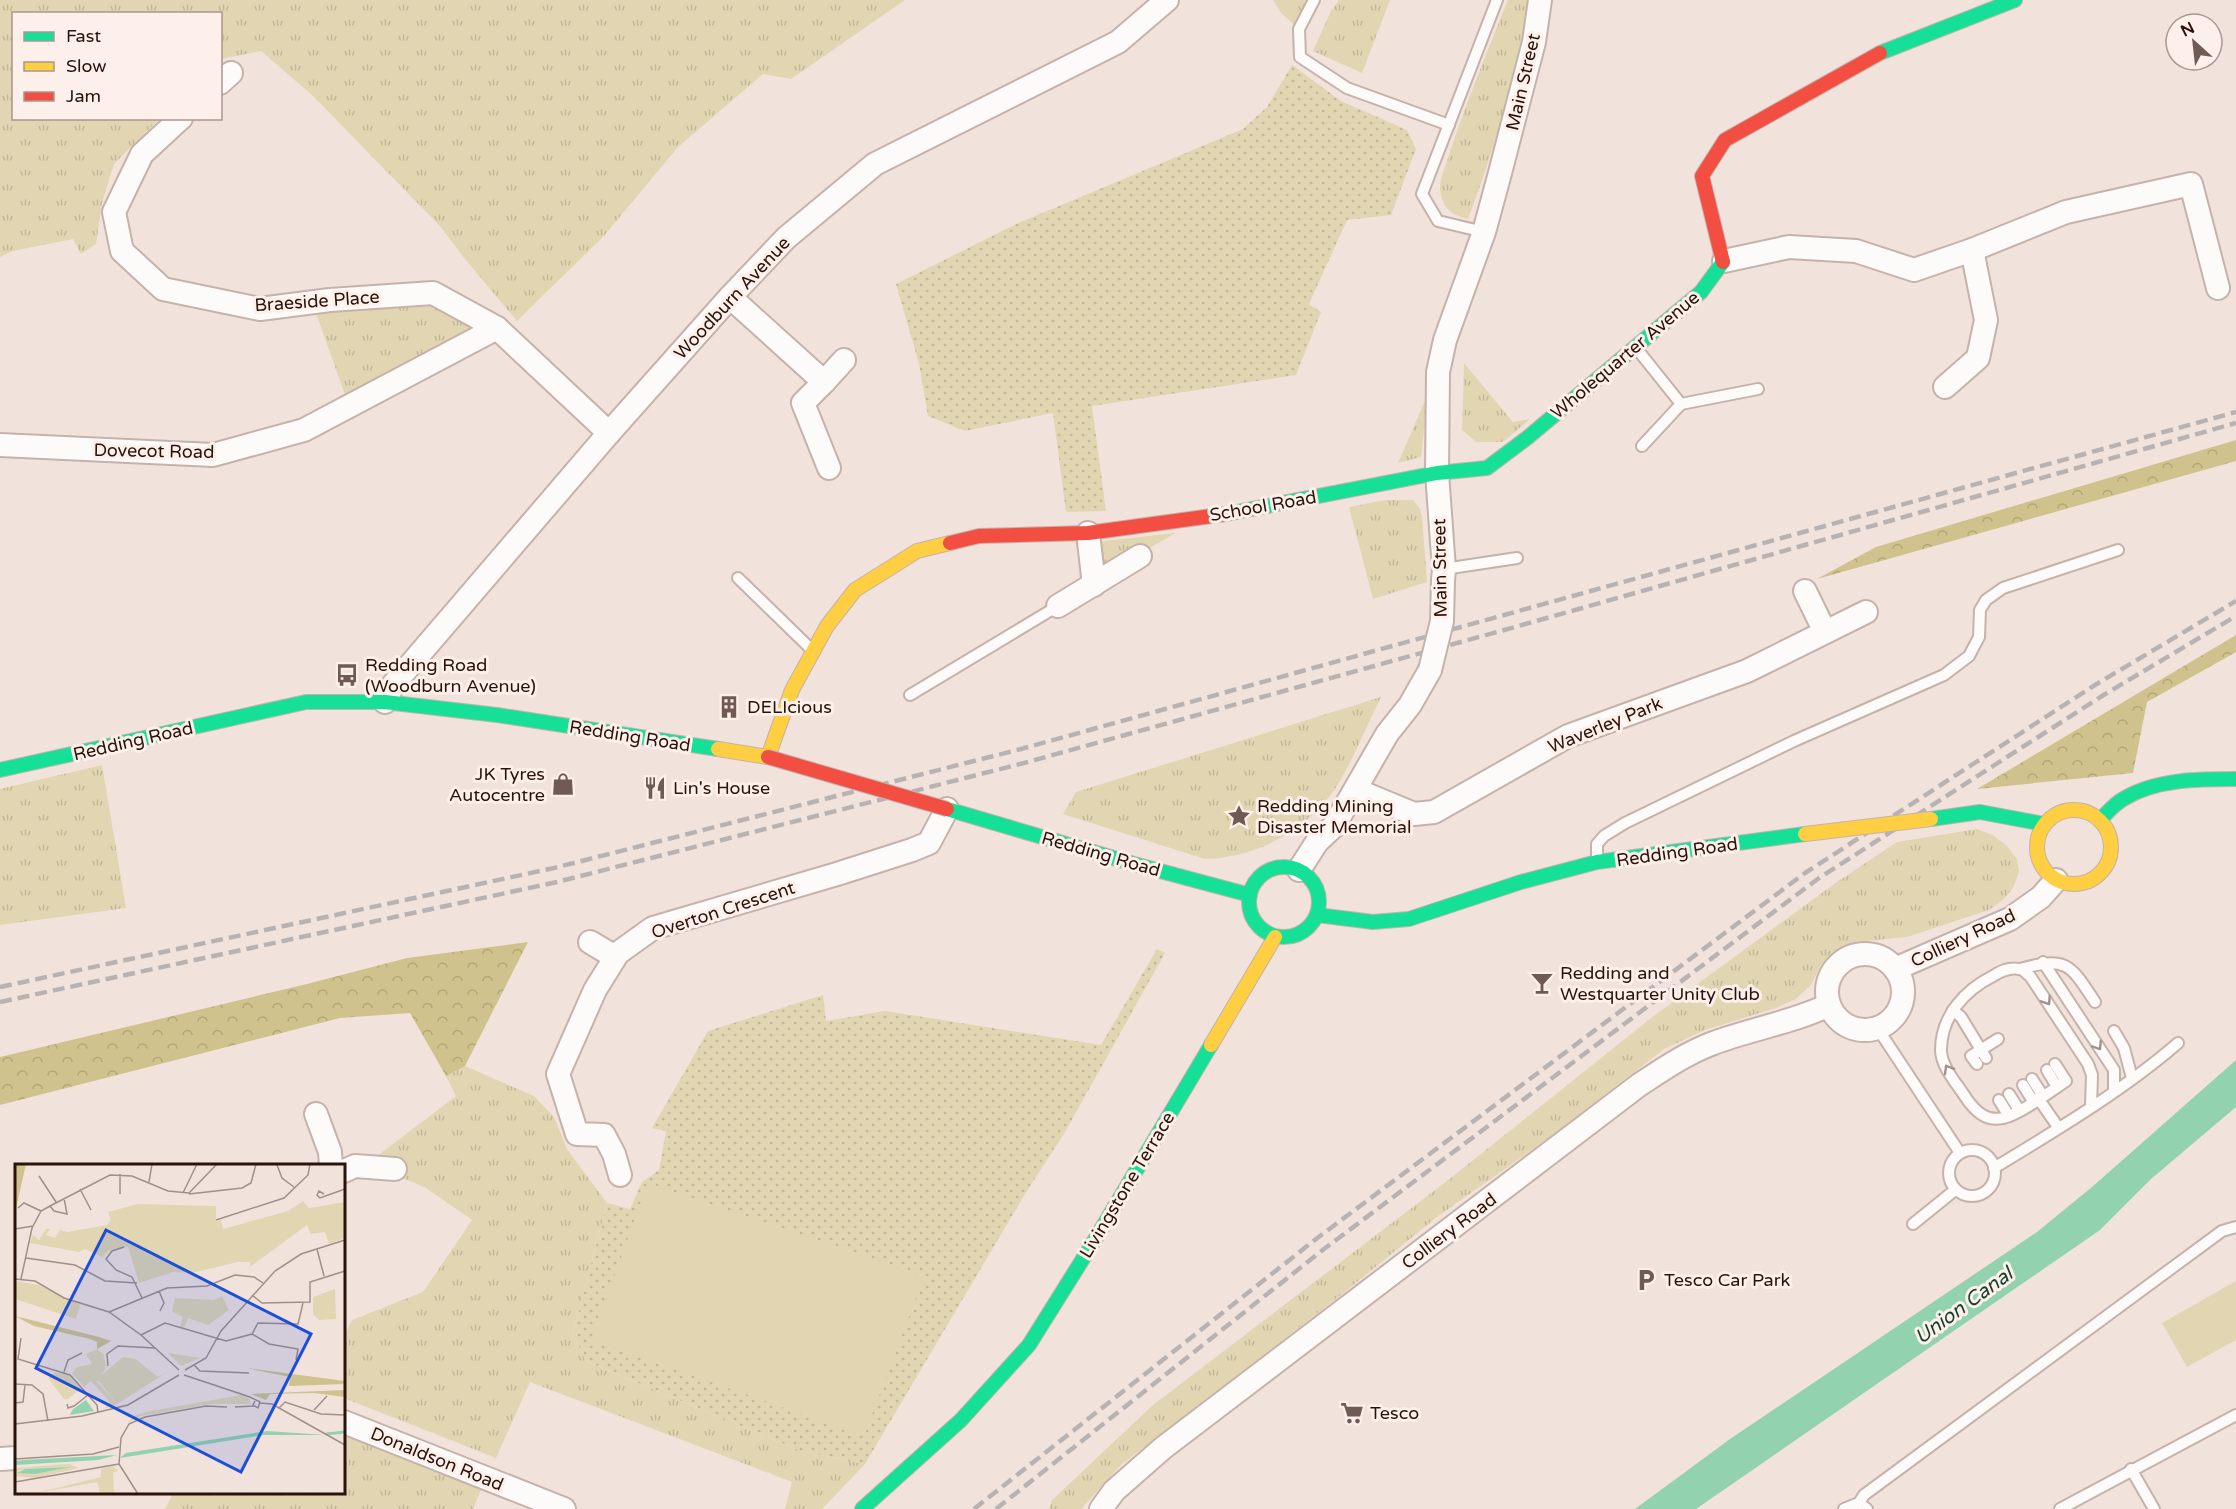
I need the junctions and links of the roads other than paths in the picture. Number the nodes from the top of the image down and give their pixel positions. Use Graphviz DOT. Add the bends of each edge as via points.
graph roads {
  1 [pos="1167,0"];
  2 [pos="1314,0"];
  3 [pos="1497,0"];
  4 [pos="1540,0"];
  5 [pos="2015,0"];
  6 [pos="179,120"];
  7 [pos="1449,125"];
  8 [pos="1484,232"];
  9 [pos="1972,250"];
  10 [pos="1724,261"];
  11 [pos="2218,288"];
  12 [pos="730,297"];
  13 [pos="496,328"];
  14 [pos="1635,347"];
  15 [pos="844,360"];
  16 [pos="824,382"];
  17 [pos="1945,387"];
  18 [pos="1758,389"];
  19 [pos="1681,404"];
  20 [pos="609,433"];
  21 [pos="0,445"];
  22 [pos="1642,446"];
  23 [pos="829,468"];
  24 [pos="1437,473"];
  25 [pos="1088,533"];
  26 [pos="2118,550"];
  27 [pos="1140,556"];
  28 [pos="1516,558"];
  29 [pos="1443,575"];
  30 [pos="738,578"];
  31 [pos="1094,585"];
  32 [pos="1805,591"];
  33 [pos="1058,606"];
  34 [pos="1866,612"];
  35 [pos="1825,632"];
  36 [pos="813,652"];
  37 [pos="910,695"];
  38 [pos="385,702"];
  39 [pos="768,757"];
  40 [pos="0,770"];
  41 [pos="2236,779"];
  42 [pos="1356,790"];
  43 [pos="946,809"];
  44 [pos="2100,820"];
  45 [pos="2044,824"];
  46 [pos="1597,862"];
  47 [pos="1299,870"];
  48 [pos="2056,880"];
  49 [pos="1250,895"];
  50 [pos="1317,915"];
  51 [pos="1275,937"];
  52 [pos="590,942"];
  53 [pos="615,957"];
  54 [pos="2043,962"];
  55 [pos="1895,969"];
  56 [pos="2020,969"];
  57 [pos="2095,1002"];
  58 [pos="1829,1005"];
  59 [pos="1953,1010"];
  60 [pos="1878,1029"];
  61 [pos="2114,1031"];
  62 [pos="1998,1043"];
  63 [pos="2178,1043"];
  64 [pos="2053,1067"];
  65 [pos="2132,1078"];
  66 [pos="2027,1082"];
  67 [pos="2114,1091"];
  68 [pos="2004,1097"];
  69 [pos="2038,1098"];
  70 [pos="2091,1106"];
  71 [pos="2014,1113"];
  72 [pos="316,1114"];
  73 [pos="2058,1127"];
  74 [pos="1960,1153"];
  75 [pos="331,1164"];
  76 [pos="1994,1168"];
  77 [pos="395,1169"];
  78 [pos="345,1171"];
  79 [pos="620,1175"];
  80 [pos="1954,1190"];
  81 [pos="1913,1224"];
  82 [pos="2236,1227"];
  83 [pos="2236,1415"];
  84 [pos="345,1422"];
  85 [pos="15,1458"];
  86 [pos="0,1459"];
  87 [pos="2131,1469"];
  88 [pos="1108,1506"];
  89 [pos="1863,1506"];
  90 [pos="564,1509"];
  91 [pos="862,1509"];
  92 [pos="1844,1509"];
  93 [pos="2060,1509"];
  94 [pos="2154,1509"];
  1 -- 12 [label="street, Woodburn Avenue" via="1118,42 875,164 786,238"];
  2 -- 7 [label="lane" via="1299,29 1300,57 1347,88"];
  3 -- 7 [label="lane"];
  4 -- 8 [label="street, Main Street" via="1534,42"];
  5 -- 10 [label="main road" via="1883,52 1725,140 1702,176"];
  6 -- 13 [label="street, Braeside Place" via="142,154 114,212 122,251 163,289 260,309 433,293"];
  7 -- 8 [label="lane" via="1422,194 1438,221"];
  8 -- 24 [label="street, Main Street" via="1438,372"];
  9 -- 10 [label="street" via="1914,270 1857,251 1789,247"];
  9 -- 11 [label="street" via="2066,212 2191,184"];
  9 -- 17 [label="street" via="1986,320 1978,358"];
  10 -- 14 [label="main road, Wholequarter Avenue" via="1701,292"];
  12 -- 16 [label="street"];
  12 -- 20 [label="street, Woodburn Avenue"];
  13 -- 20 [label="street, Braeside Place"];
  13 -- 21 [label="street, Dovecot Road" via="304,430 213,455"];
  14 -- 19 [label="lane"];
  14 -- 24 [label="main road, Wholequarter Avenue" via="1487,468"];
  15 -- 16 [label="street"];
  16 -- 23 [label="street" via="803,403"];
  18 -- 19 [label="lane"];
  19 -- 22 [label="lane"];
  20 -- 38 [label="street, Woodburn Avenue" via="393,685"];
  24 -- 25 [label="main road, School Road" via="1215,516"];
  24 -- 29 [label="street, Main Street"];
  25 -- 31 [label="street"];
  25 -- 36 [label="main road, School Road" via="979,536 917,551 855,590"];
  26 -- 46 [label="lane" via="2003,588 1986,600 1980,610 1979,637 1969,656 1944,675 1794,741 1625,823 1597,844"];
  27 -- 31 [label="street"];
  28 -- 29 [label="lane"];
  29 -- 42 [label="street, Main Street, bridge" via="1442,621 1430,670 1387,734"];
  30 -- 36 [label="lane"];
  31 -- 33 [label="street"];
  32 -- 35 [label="street"];
  33 -- 37 [label="lane"];
  34 -- 35 [label="street, Waverley Park"];
  35 -- 42 [label="street, Waverley Park" via="1747,671 1568,736 1434,812 1414,814"];
  36 -- 39 [label="main road, School Road" via="792,690"];
  38 -- 39 [label="main road, Redding Road"];
  38 -- 40 [label="main road, Redding Road" via="306,702"];
  39 -- 43 [label="main road, Redding Road, bridge"];
  41 -- 44 [label="main road" via="2204,779 2154,787 2124,798"];
  42 -- 47 [label="street, Main Street"];
  43 -- 49 [label="main road, Redding Road"];
  43 -- 53 [label="street, Overton Crescent" via="929,843 653,928"];
  44 -- 45 [label="main road" via="2077,809 2065,810"];
  44 -- 48 [label="main road" via="2111,840 2111,852 2100,873 2079,884"];
  45 -- 46 [label="main road, Redding Road, bridge" via="1980,812"];
  45 -- 48 [label="main road" via="2036,849 2046,872"];
  46 -- 50 [label="main road, Redding Road" via="1409,919 1373,922"];
  47 -- 49 [label="main road" via="1275,868 1264,873"];
  47 -- 50 [label="main road" via="1316,886 1320,897"];
  48 -- 55 [label="street, Colliery Road" via="2010,919"];
  49 -- 51 [label="main road" via="1256,924"];
  50 -- 51 [label="main road" via="1298,936"];
  51 -- 91 [label="main road, Livingstone Terrace" via="1029,1345 961,1420"];
  52 -- 53 [label="street"];
  53 -- 79 [label="street, Overton Crescent" via="595,990 558,1074 555,1098 577,1134 604,1135"];
  54 -- 56 [label="lane"];
  54 -- 57 [label="lane" via="2060,962 2070,969"];
  54 -- 67 [label="lane, one-way" via="2114,1070"];
  55 -- 58 [label="street" via="1881,957 1869,954 1844,960 1829,980"];
  55 -- 60 [label="street" via="1904,988 1903,1001 1890,1022"];
  56 -- 59 [label="lane" via="2007,969 1986,979 1968,991"];
  56 -- 70 [label="lane, one-way" via="2030,976 2088,1064 2092,1075"];
  58 -- 60 [label="street" via="1835,1016 1854,1029"];
  58 -- 88 [label="street, Colliery Road" via="1807,1016 1711,1044 1681,1057 1639,1085 1164,1448 1114,1491"];
  59 -- 62 [label="lane" via="1961,1017 1979,1057"];
  71 -- 59 [label="lane, one-way" via="1996,1119 1982,1116 1972,1107 1942,1058 1942,1038"];
  60 -- 74 [label="lane"];
  61 -- 65 [label="lane" via="2124,1048"];
  63 -- 65 [label="lane"];
  64 -- 69 [label="lane" via="2061,1084"];
  65 -- 67 [label="lane"];
  66 -- 69 [label="lane"];
  67 -- 70 [label="lane"];
  68 -- 71 [label="lane"];
  69 -- 71 [label="lane"];
  69 -- 73 [label="lane"];
  70 -- 73 [label="lane"];
  72 -- 75 [label="street"];
  73 -- 76 [label="lane"];
  74 -- 76 [label="lane" via="1983,1153"];
  74 -- 80 [label="lane" via="1953,1158 1948,1173"];
  76 -- 80 [label="lane" via="1994,1181 1985,1192 1971,1197"];
  77 -- 78 [label="street" via="355,1166"];
  80 -- 81 [label="lane"];
  82 -- 89 [label="lane" via="2194,1252 1864,1495"];
  83 -- 87 [label="lane"];
  84 -- 90 [label="street, Donaldson Road"];
  85 -- 86 [label="street"];
  87 -- 93 [label="lane"];
  87 -- 94 [label="lane"];
  89 -- 92 [label="lane"];
}
